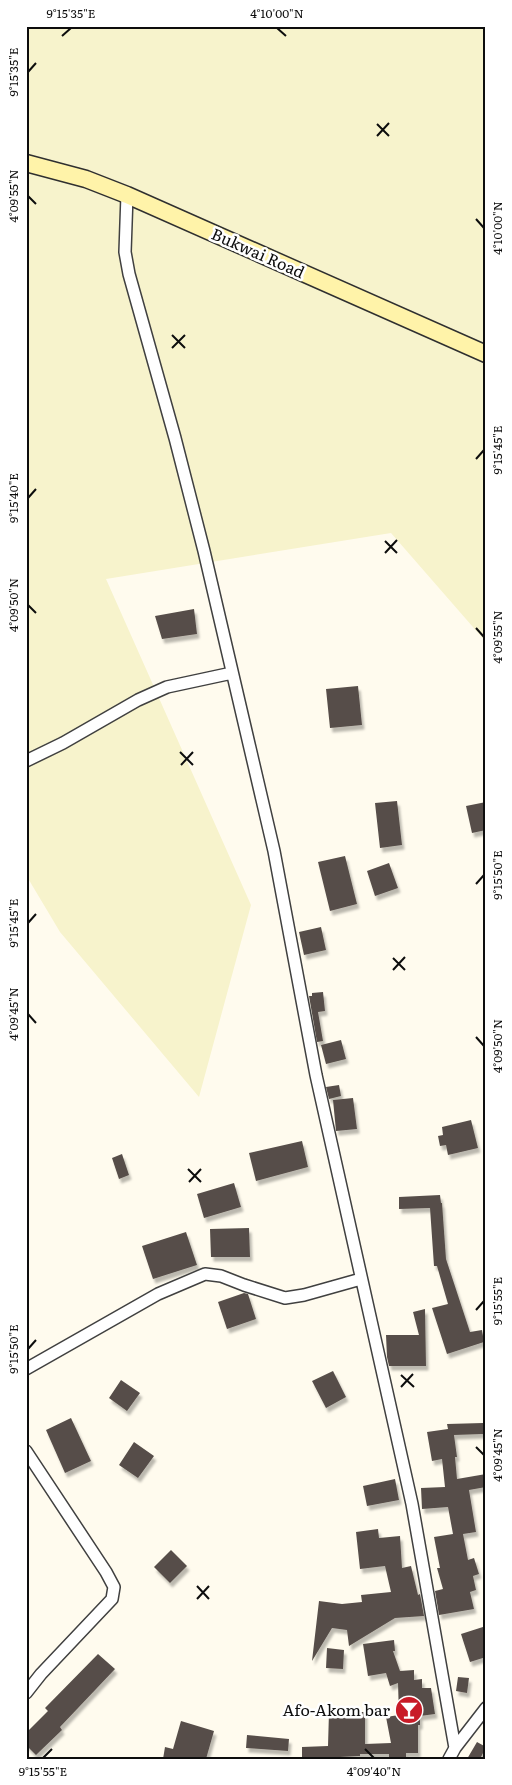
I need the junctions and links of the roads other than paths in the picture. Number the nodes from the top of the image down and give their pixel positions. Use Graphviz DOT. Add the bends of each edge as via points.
graph roads {
  1 [pos="26,163"];
  2 [pos="127,195"];
  3 [pos="486,354"];
  4 [pos="232,673"];
  5 [pos="26,762"];
  6 [pos="361,1279"];
  7 [pos="26,1369"];
  8 [pos="26,1451"];
  9 [pos="26,1693"];
  10 [pos="486,1708"];
  11 [pos="455,1748"];
  12 [pos="449,1759"];
  1 -- 2 [label="street, Bukwai Road"];
  2 -- 3 [label="street, Bukwai Road"];
  2 -- 4 [label="street" via="125,252 128,274 175,438"];
  4 -- 5 [label="street" via="167,687"];
  4 -- 6 [label="street" via="274,851 316,1075"];
  6 -- 7 [label="street" via="285,1298 222,1276 205,1274 158,1294"];
  6 -- 11 [label="street" via="412,1504"];
  8 -- 9 [label="street" via="114,1587 112,1599"];
  10 -- 11 [label="street"];
  11 -- 12 [label="street"];
}
